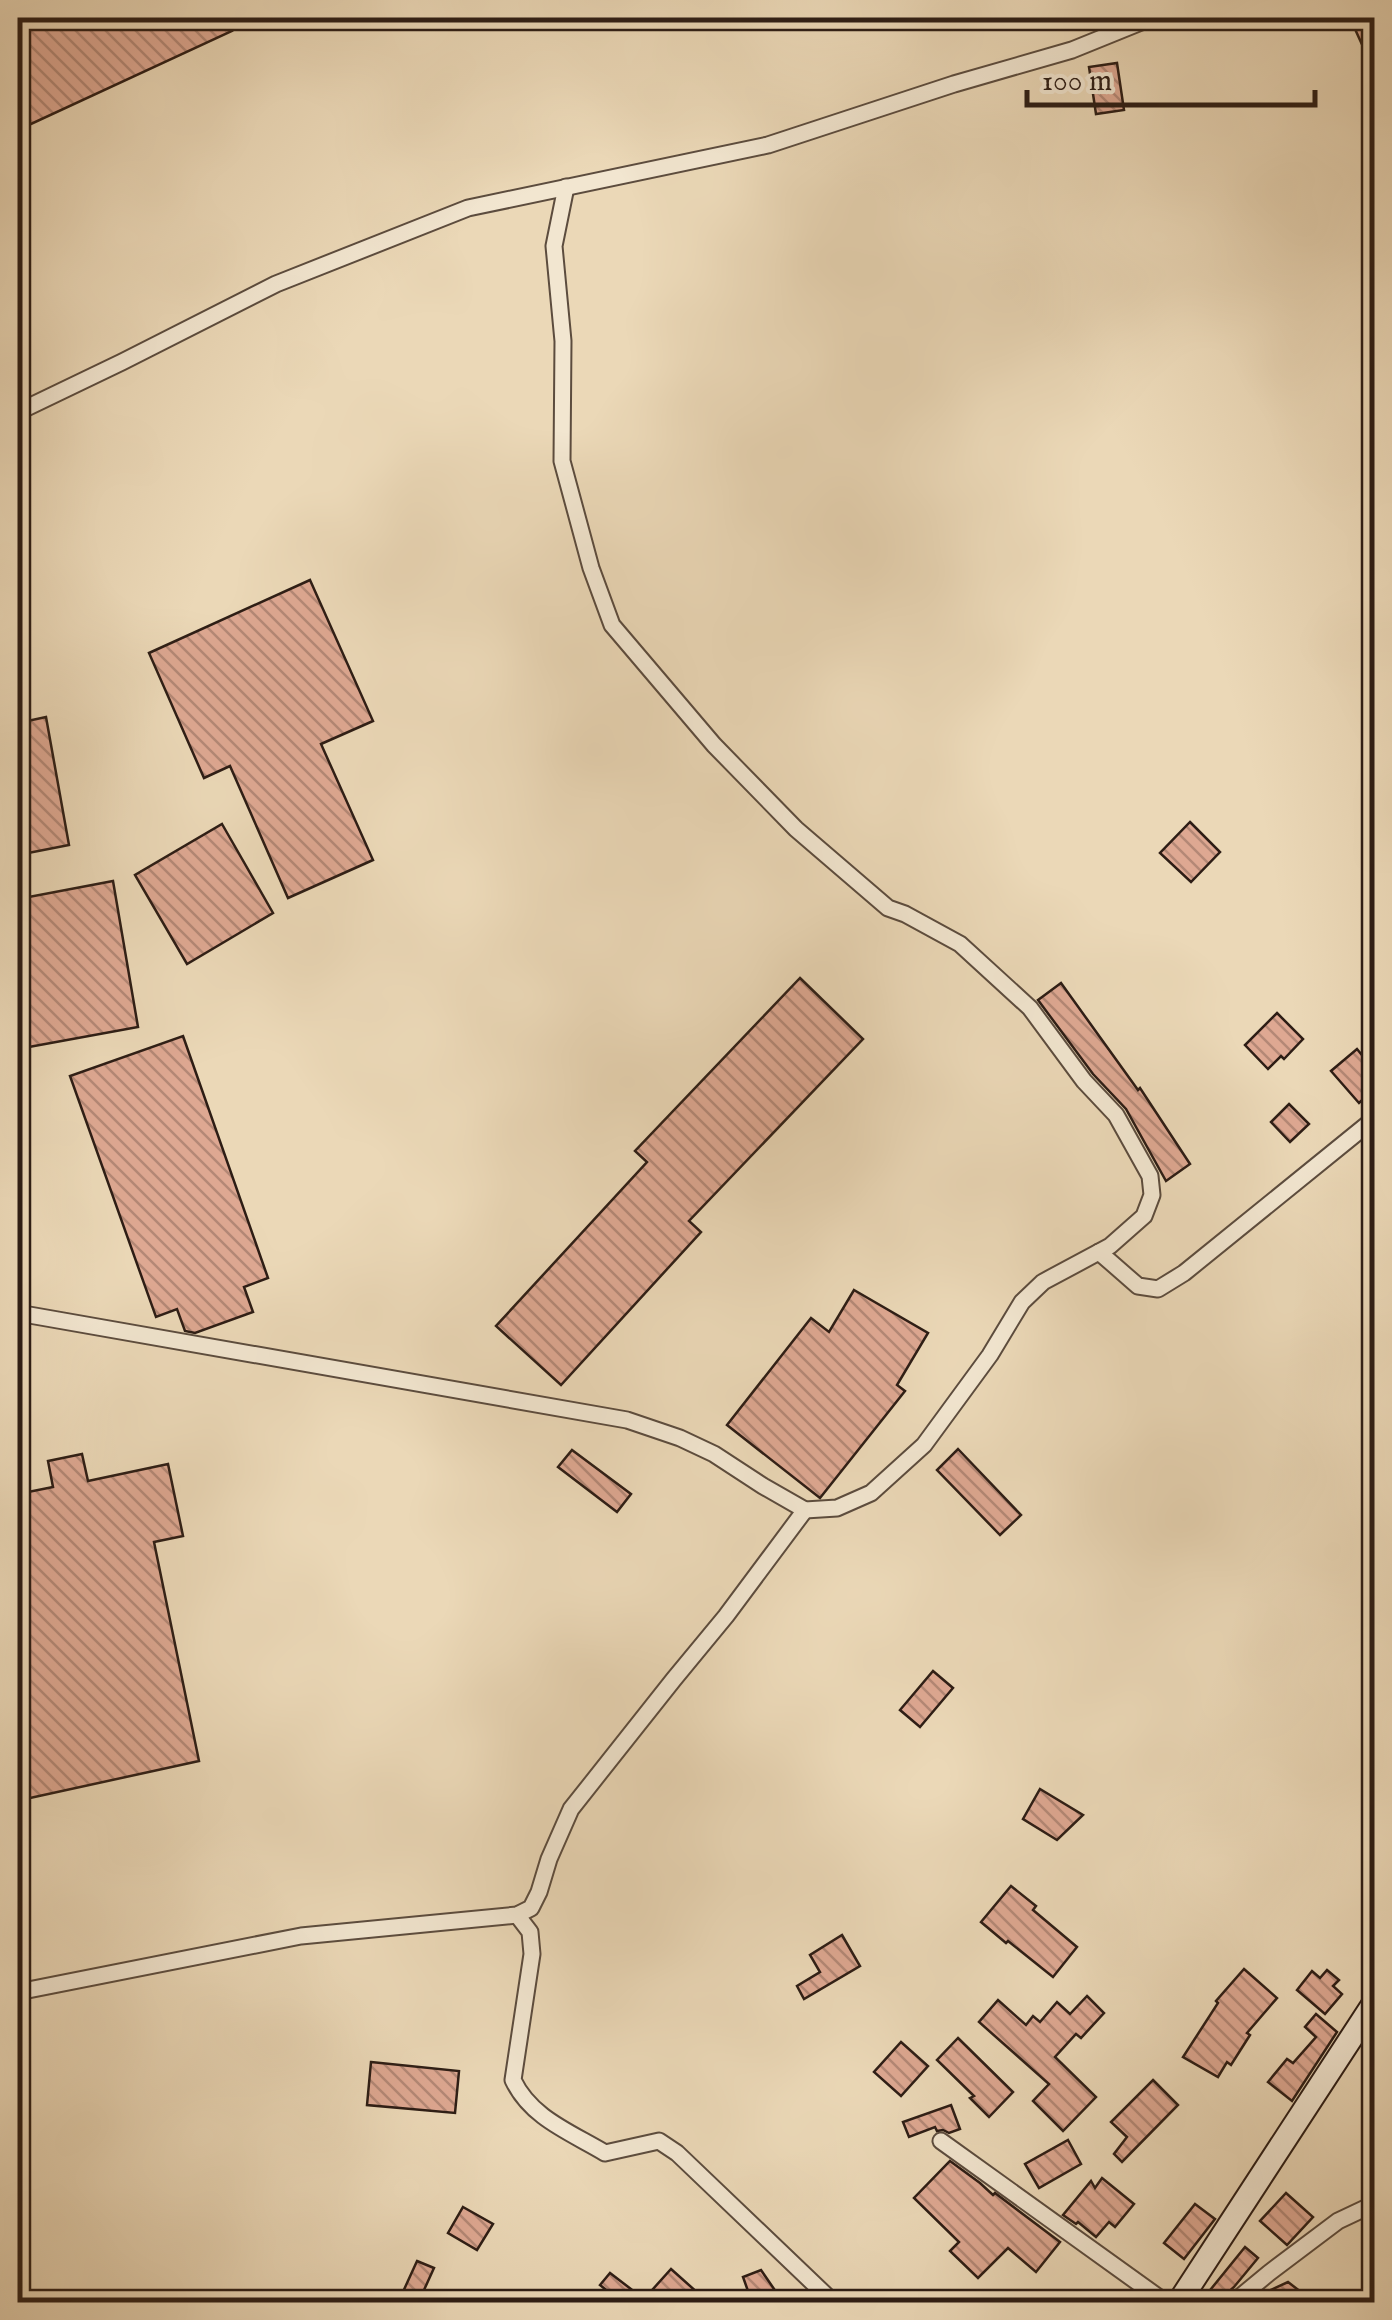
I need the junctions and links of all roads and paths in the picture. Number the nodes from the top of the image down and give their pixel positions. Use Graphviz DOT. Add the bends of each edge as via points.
graph roads {
  1 [pos="1151,18"];
  2 [pos="566,187"];
  3 [pos="18,412"];
  4 [pos="1374,1119"];
  5 [pos="1099,1252"];
  6 [pos="18,1313"];
  7 [pos="805,1510"];
  8 [pos="517,1915"];
  9 [pos="18,1992"];
  10 [pos="1374,2003"];
  11 [pos="940,2141"];
  12 [pos="1374,2204"];
  13 [pos="833,2302"];
  14 [pos="1165,2302"];
  15 [pos="1180,2302"];
  16 [pos="1234,2302"];
  1 -- 2 [label="street" via="1072,50 768,145"];
  2 -- 3 [label="street" via="468,208 295,277"];
  2 -- 5 [label="street" via="554,246 563,341 562,460 612,625 714,746 796,829 888,908 960,944 1030,1008 1116,1115 1150,1176 1152,1195 1144,1216"];
  4 -- 5 [label="street" via="1158,1289 1138,1286"];
  5 -- 7 [label="street" via="1043,1282 1022,1302 924,1444 871,1493 837,1508"];
  6 -- 7 [label="street" via="627,1420 714,1454"];
  7 -- 8 [label="street" via="571,1809 532,1908"];
  8 -- 9 [label="street" via="301,1936"];
  8 -- 13 [label="street" via="530,1932 532,1954 513,2080 522,2099 605,2152 659,2140"];
  10 -- 15 [label="street"];
  11 -- 14 [label="street"];
  12 -- 16 [label="street" via="1338,2221"];
}
